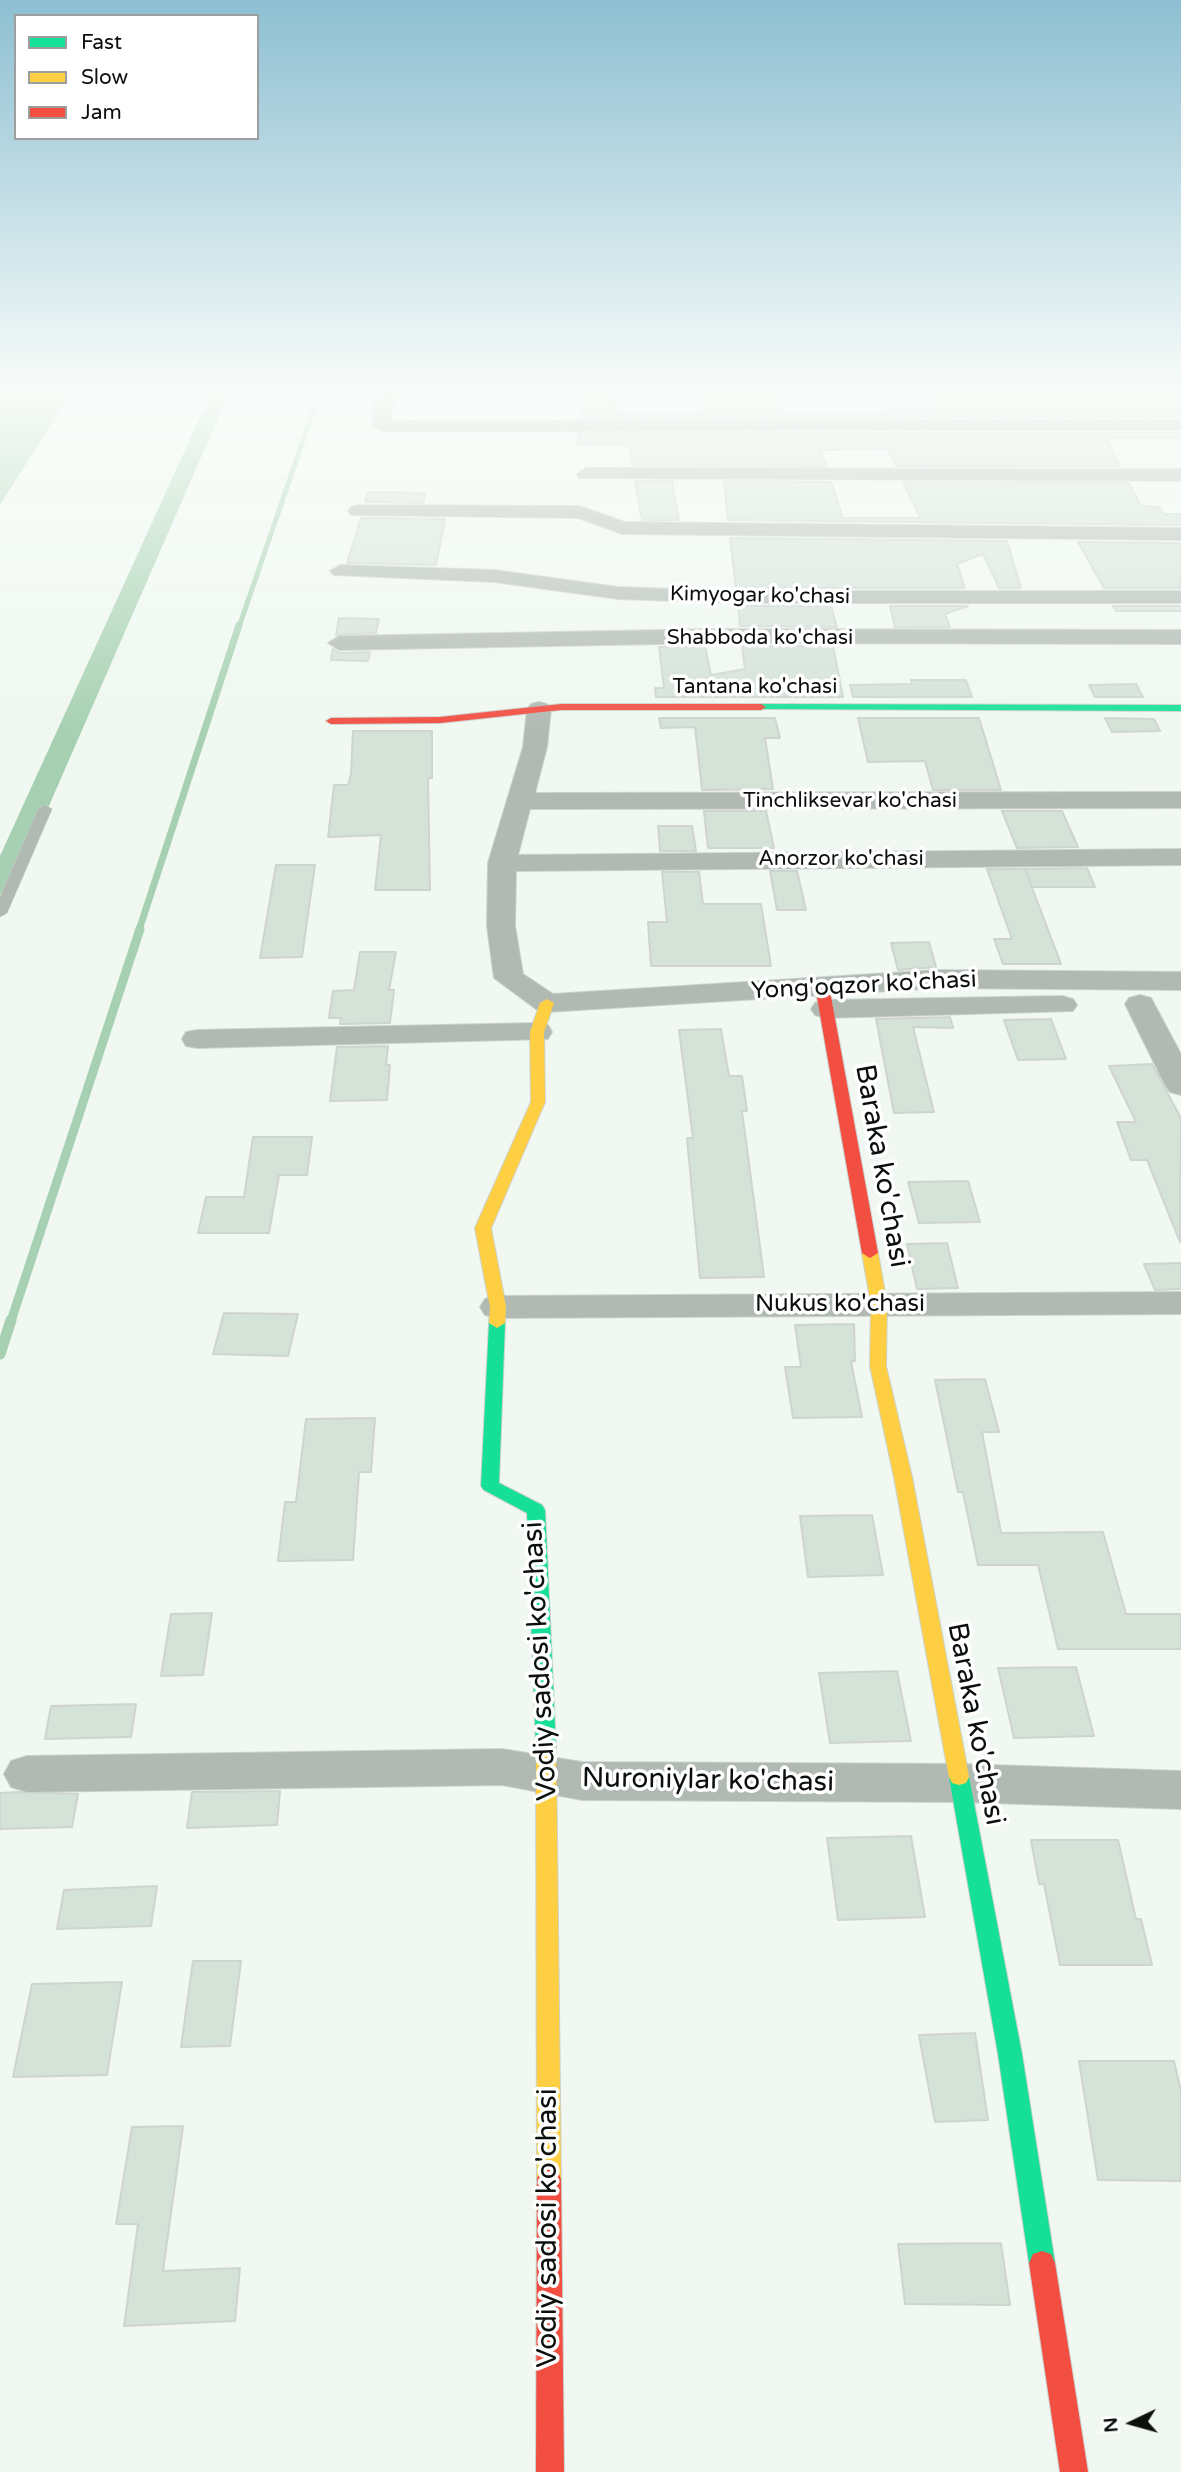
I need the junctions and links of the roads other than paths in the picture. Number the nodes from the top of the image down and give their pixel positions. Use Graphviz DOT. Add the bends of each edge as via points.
graph roads {
  1 [pos="358,511"];
  2 [pos="1181,534"];
  3 [pos="341,571"];
  4 [pos="1181,597"];
  5 [pos="1181,637"];
  6 [pos="339,643"];
  7 [pos="1181,708"];
  8 [pos="539,709"];
  9 [pos="331,721"];
  10 [pos="1181,800"];
  11 [pos="520,801"];
  12 [pos="45,809"];
  13 [pos="1181,857"];
  14 [pos="502,863"];
  15 [pos="0,913"];
  16 [pos="1181,981"];
  17 [pos="824,998"];
  18 [pos="547,1003"];
  19 [pos="1140,1004"];
  20 [pos="1181,1004"];
  21 [pos="537,1032"];
  22 [pos="197,1039"];
  23 [pos="1181,1085"];
  24 [pos="1181,1303"];
  25 [pos="879,1304"];
  26 [pos="498,1307"];
  27 [pos="27,1774"];
  28 [pos="547,1777"];
  29 [pos="959,1783"];
  30 [pos="1181,1790"];
  31 [pos="550,2472"];
  32 [pos="1074,2472"];
  1 -- 2 [label="street" via="579,512 622,528"];
  3 -- 4 [label="street, Kimyogar ko'chasi" via="494,576 618,593 729,597"];
  5 -- 6 [label="street, Shabboda ko'chasi" via="717,636"];
  7 -- 8 [label="street, Tantana ko'chasi"];
  8 -- 9 [label="street, Tantana ko'chasi" via="440,720"];
  8 -- 11 [label="street" via="535,747"];
  10 -- 11 [label="street, Tinchliksevar ko'chasi"];
  11 -- 14 [label="street"];
  12 -- 15 [label="lane"];
  13 -- 14 [label="street, Anorzor ko'chasi"];
  14 -- 18 [label="street" via="501,926 509,978"];
  16 -- 17 [label="street, Yong'oqzor ko'chasi" via="938,979"];
  17 -- 18 [label="street, Yong'oqzor ko'chasi"];
  17 -- 19 [label="street"];
  17 -- 25 [label="street, Baraka ko'chasi"];
  18 -- 21 [label="street, Vodiy sadosi ko'chasi"];
  19 -- 20 [label="street"];
  19 -- 23 [label="street"];
  21 -- 22 [label="street"];
  21 -- 26 [label="street, Vodiy sadosi ko'chasi" via="538,1102 483,1228"];
  24 -- 25 [label="street, Nukus ko'chasi"];
  25 -- 26 [label="street, Nukus ko'chasi"];
  25 -- 29 [label="street, Baraka ko'chasi" via="878,1366"];
  26 -- 28 [label="street, Vodiy sadosi ko'chasi" via="490,1486 536,1510"];
  27 -- 28 [label="street, Nuroniylar ko'chasi" via="502,1767"];
  28 -- 29 [label="street, Nuroniylar ko'chasi"];
  28 -- 31 [label="street, Vodiy sadosi ko'chasi"];
  29 -- 30 [label="street, Nuroniylar ko'chasi"];
  29 -- 32 [label="street, Baraka ko'chasi" via="1010,2054"];
}
